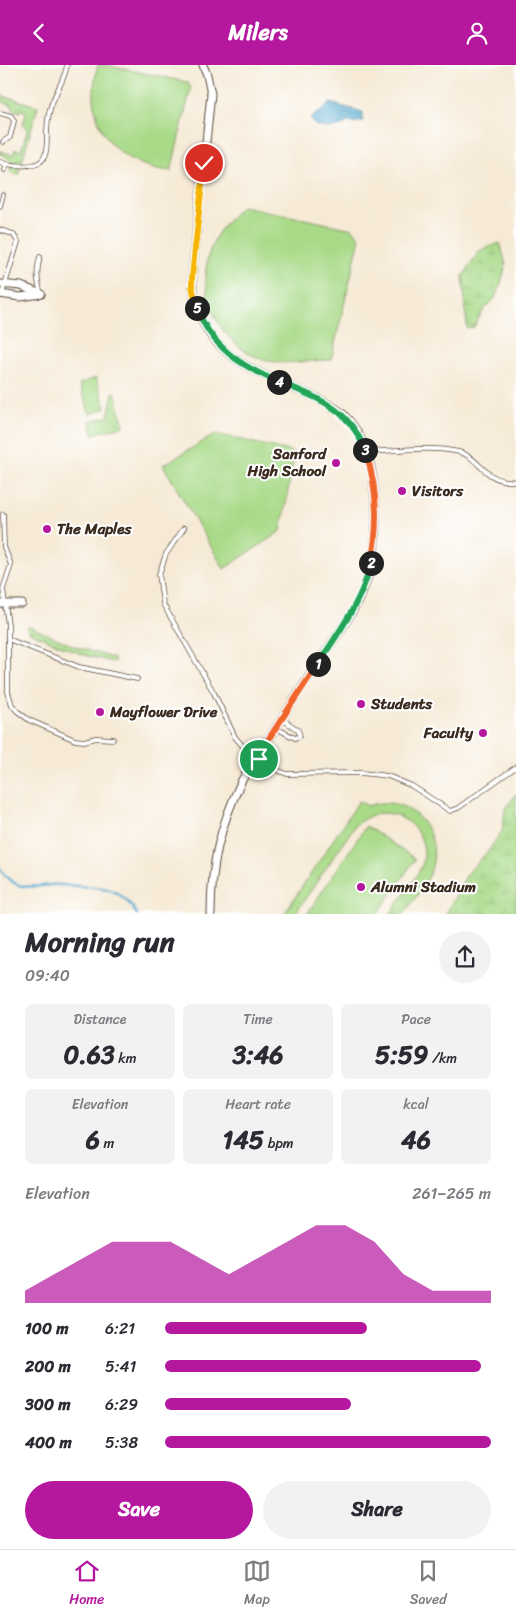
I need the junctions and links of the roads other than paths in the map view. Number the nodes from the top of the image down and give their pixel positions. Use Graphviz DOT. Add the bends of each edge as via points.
graph roads {
  1 [pos="67,65"];
  2 [pos="203,65"];
  3 [pos="0,113"];
  4 [pos="3,142"];
  5 [pos="0,162"];
  6 [pos="6,164"];
  7 [pos="5,170"];
  8 [pos="3,195"];
  9 [pos="0,206"];
  10 [pos="0,230"];
  11 [pos="40,257"];
  12 [pos="2,284"];
  13 [pos="1,294"];
  14 [pos="41,294"];
  15 [pos="366,452"];
  16 [pos="516,481"];
  17 [pos="3,513"];
  18 [pos="184,528"];
  19 [pos="2,546"];
  20 [pos="2,604"];
  21 [pos="22,604"];
  22 [pos="8,639"];
  23 [pos="137,679"];
  24 [pos="282,719"];
  25 [pos="276,728"];
  26 [pos="113,739"];
  27 [pos="256,758"];
  28 [pos="516,767"];
  29 [pos="211,914"];
  1 -- 6 [label="lane" via="50,107 44,158 32,165"];
  2 -- 15 [label="street" via="211,94 192,276 201,317 216,343 236,360 338,410 358,433"];
  3 -- 4 [label="lane" via="11,116 14,121 10,137"];
  5 -- 6 [label="lane"];
  6 -- 7 [label="lane"];
  8 -- 9 [label="lane"];
  10 -- 12 [label="lane" via="13,234 18,242"];
  11 -- 14 [label="lane" via="36,277"];
  12 -- 13 [label="lane"];
  12 -- 14 [label="street" via="22,286"];
  13 -- 14 [label="street" via="20,297"];
  15 -- 16 [label="lane" via="420,449 461,453 488,474"];
  15 -- 24 [label="street" via="374,481 377,511 376,543 367,579 346,620"];
  17 -- 19 [label="lane"];
  18 -- 27 [label="lane" via="166,554 159,574 162,604 214,693 235,737"];
  19 -- 20 [label="lane" via="11,565"];
  20 -- 21 [label="street"];
  20 -- 22 [label="lane"];
  22 -- 23 [label="lane" via="79,667"];
  22 -- 26 [label="lane" via="8,692 17,711 29,721 75,740"];
  24 -- 25 [label="street"];
  24 -- 25 [label="lane" via="298,730 300,736 295,738"];
  25 -- 27 [label="street"];
  27 -- 28 [label="lane" via="287,774 371,773 388,776 450,811"];
  27 -- 29 [label="street" via="226,817 213,868"];
}
